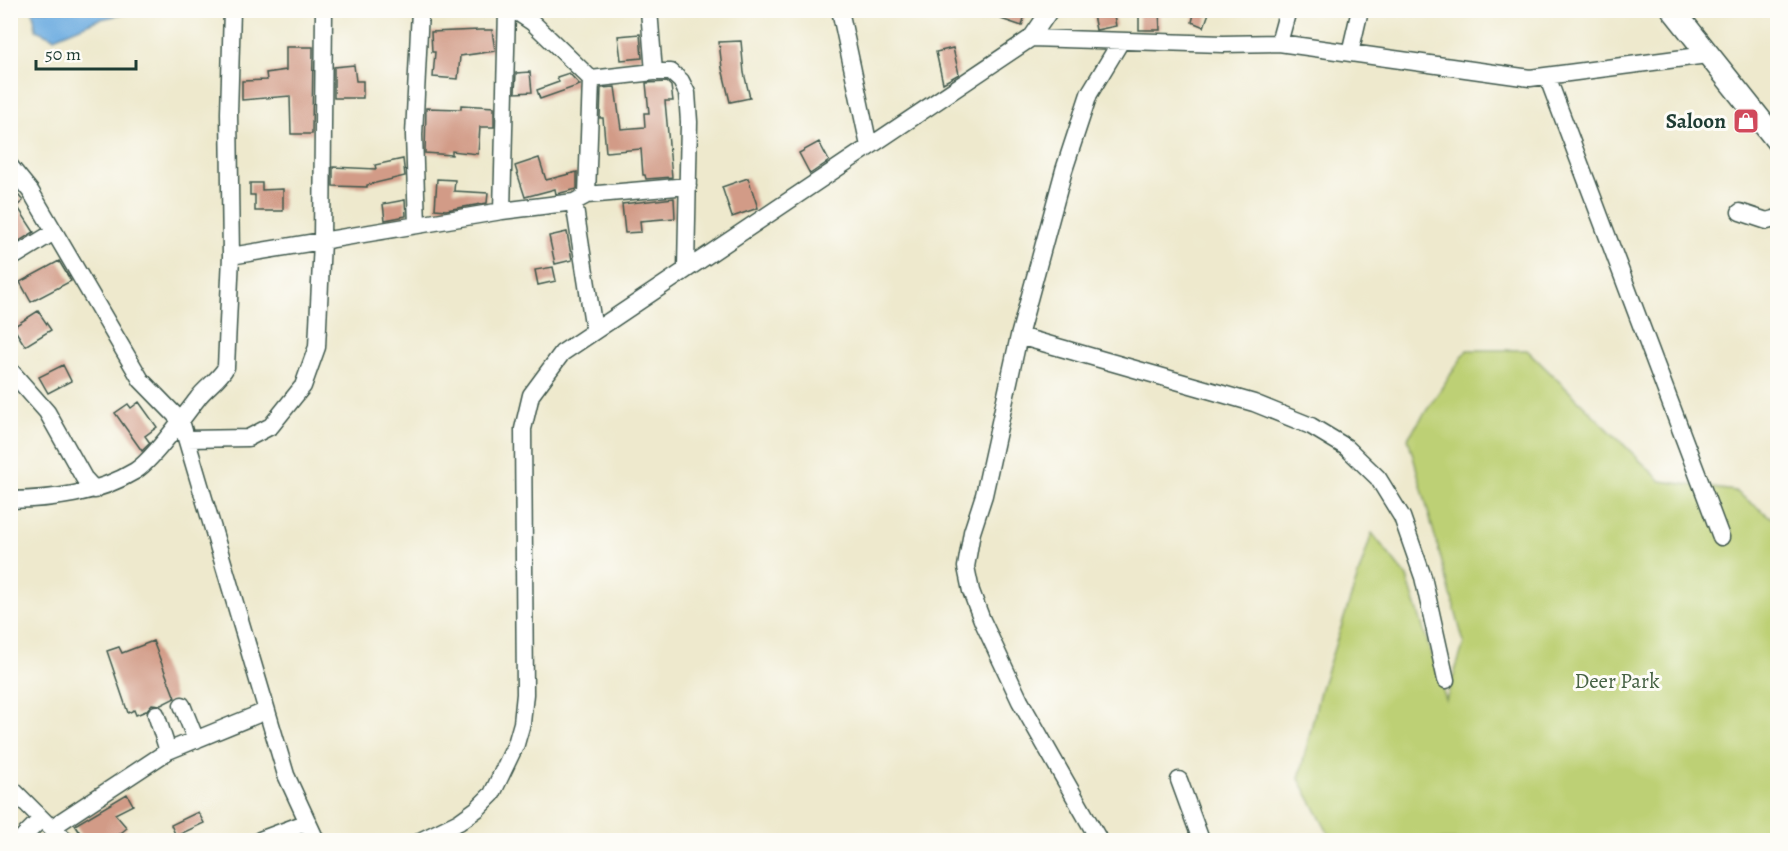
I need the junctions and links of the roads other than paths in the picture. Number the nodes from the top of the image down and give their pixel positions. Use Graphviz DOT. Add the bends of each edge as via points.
graph roads {
  1 [pos="232,10"];
  2 [pos="324,10"];
  3 [pos="420,10"];
  4 [pos="507,10"];
  5 [pos="514,10"];
  6 [pos="649,10"];
  7 [pos="840,10"];
  8 [pos="1050,10"];
  9 [pos="1288,10"];
  10 [pos="1360,10"];
  11 [pos="1673,10"];
  12 [pos="534,16"];
  13 [pos="1031,38"];
  14 [pos="1121,41"];
  15 [pos="1279,43"];
  16 [pos="1350,53"];
  17 [pos="1707,56"];
  18 [pos="654,72"];
  19 [pos="1547,76"];
  20 [pos="591,79"];
  21 [pos="1775,132"];
  22 [pos="869,146"];
  23 [pos="10,166"];
  24 [pos="688,186"];
  25 [pos="581,198"];
  26 [pos="502,211"];
  27 [pos="1740,212"];
  28 [pos="1778,218"];
  29 [pos="417,225"];
  30 [pos="54,232"];
  31 [pos="322,241"];
  32 [pos="231,256"];
  33 [pos="10,259"];
  34 [pos="686,268"];
  35 [pos="594,330"];
  36 [pos="1019,336"];
  37 [pos="10,370"];
  38 [pos="181,422"];
  39 [pos="188,439"];
  40 [pos="95,490"];
  41 [pos="10,500"];
  42 [pos="1721,537"];
  43 [pos="1446,680"];
  44 [pos="182,705"];
  45 [pos="266,711"];
  46 [pos="156,714"];
  47 [pos="196,740"];
  48 [pos="168,751"];
  49 [pos="1179,780"];
  50 [pos="10,787"];
  51 [pos="308,822"];
  52 [pos="46,824"];
  53 [pos="20,840"];
  54 [pos="66,840"];
  55 [pos="260,840"];
  56 [pos="316,840"];
  57 [pos="422,840"];
  58 [pos="1100,840"];
  59 [pos="1201,840"];
  1 -- 32 [label="street"];
  2 -- 31 [label="street"];
  3 -- 29 [label="street" via="414,135"];
  4 -- 26 [label="street"];
  5 -- 12 [label="street"];
  6 -- 18 [label="street"];
  7 -- 22 [label="street"];
  8 -- 13 [label="street"];
  9 -- 15 [label="street"];
  10 -- 16 [label="street"];
  11 -- 17 [label="main road"];
  12 -- 20 [label="street"];
  13 -- 14 [label="street"];
  13 -- 22 [label="street"];
  14 -- 15 [label="street"];
  14 -- 36 [label="street" via="1086,105 1064,170"];
  15 -- 16 [label="street"];
  16 -- 19 [label="street" via="1530,78"];
  17 -- 19 [label="street"];
  17 -- 21 [label="main road"];
  18 -- 20 [label="street"];
  18 -- 24 [label="street" via="671,72 687,93"];
  19 -- 42 [label="street"];
  20 -- 25 [label="street"];
  22 -- 34 [label="street"];
  23 -- 30 [label="street" via="31,192"];
  24 -- 25 [label="street"];
  24 -- 34 [label="street"];
  25 -- 26 [label="street"];
  25 -- 35 [label="street"];
  26 -- 29 [label="street"];
  27 -- 28 [label="street" via="1767,221"];
  29 -- 31 [label="street"];
  30 -- 33 [label="street"];
  30 -- 38 [label="street" via="141,380"];
  31 -- 32 [label="street"];
  31 -- 39 [label="street" via="317,346 303,386 271,426 248,438"];
  32 -- 38 [label="street" via="226,367"];
  34 -- 35 [label="street"];
  35 -- 57 [label="street" via="562,353 531,395 523,429 525,694 516,744 492,794 477,809"];
  36 -- 43 [label="street" via="1254,404 1311,426 1346,447 1378,478 1402,518 1423,577"];
  36 -- 58 [label="street" via="966,567 982,620 1020,701"];
  37 -- 40 [label="street" via="47,412 84,478"];
  38 -- 39 [label="street"];
  38 -- 40 [label="street" via="137,470"];
  39 -- 45 [label="street"];
  40 -- 41 [label="street" via="50,499"];
  44 -- 47 [label="street"];
  45 -- 47 [label="street"];
  45 -- 51 [label="street" via="286,775"];
  46 -- 48 [label="street"];
  47 -- 48 [label="street"];
  48 -- 52 [label="street"];
  49 -- 59 [label="street"];
  50 -- 52 [label="street"];
  51 -- 55 [label="street"];
  51 -- 56 [label="street"];
  52 -- 53 [label="street"];
  52 -- 54 [label="street"];
}
